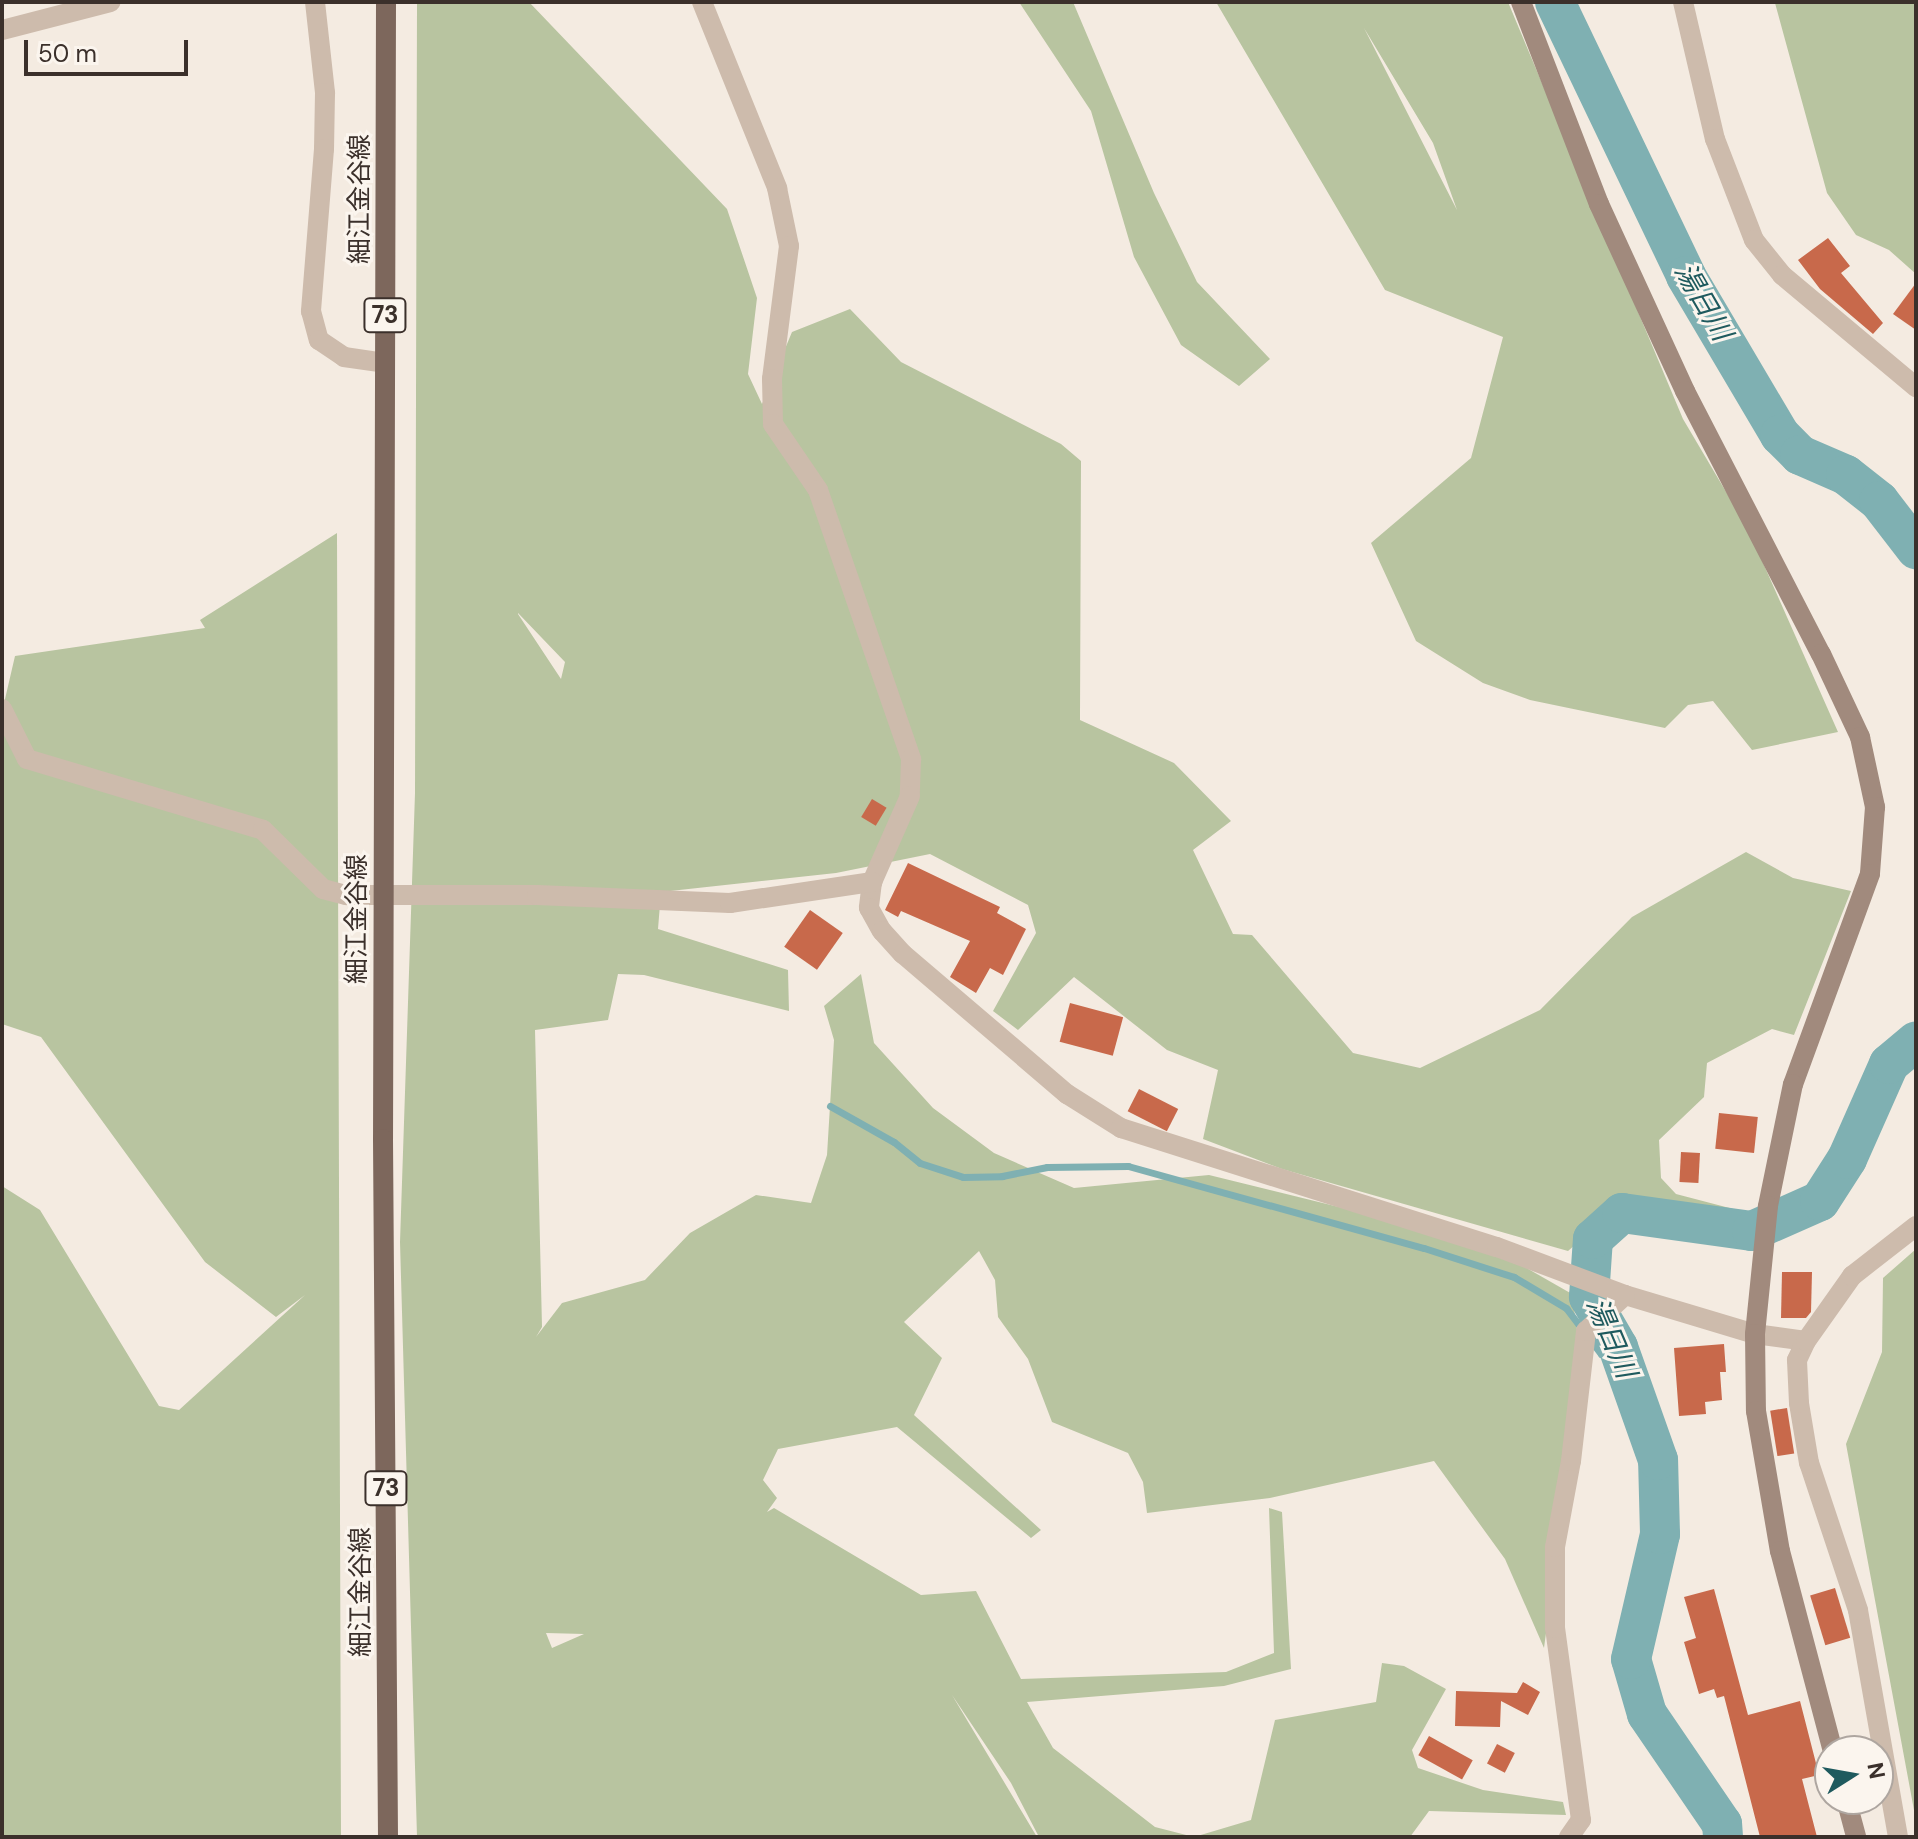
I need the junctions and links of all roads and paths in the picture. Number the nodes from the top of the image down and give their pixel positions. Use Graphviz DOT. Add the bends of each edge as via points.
graph roads {
  1 [pos="110,2"];
  2 [pos="315,2"];
  3 [pos="386,2"];
  4 [pos="702,2"];
  5 [pos="1521,2"];
  6 [pos="1683,2"];
  7 [pos="50,8"];
  8 [pos="2,30"];
  9 [pos="385,363"];
  10 [pos="1916,387"];
  11 [pos="2,709"];
  12 [pos="872,882"];
  13 [pos="1916,1226"];
  14 [pos="1625,1295"];
  15 [pos="1755,1334"];
  16 [pos="1806,1341"];
  17 [pos="1829,1735"];
  18 [pos="1850,1815"];
  19 [pos="388,1837"];
  20 [pos="1569,1837"];
  21 [pos="1856,1837"];
  22 [pos="1898,1837"];
  1 -- 7 [label="street"];
  2 -- 9 [label="street" via="325,93 311,311 319,340 344,357"];
  3 -- 9 [label="main road, 細江金谷線 / 73"];
  4 -- 12 [label="street" via="777,188 789,246 772,379 773,424 818,490 911,759 910,796"];
  5 -- 15 [label="street" via="1599,204 1671,362 1860,737 1875,807 1870,874 1793,1084 1768,1206"];
  6 -- 10 [label="street" via="1715,139 1754,240 1782,275"];
  7 -- 8 [label="street"];
  9 -- 19 [label="main road, 細江金谷線 / 73"];
  11 -- 12 [label="street" via="27,759 263,830 323,889 346,895 730,903"];
  12 -- 14 [label="street" via="869,908 903,954 1067,1094 1121,1128 1497,1247"];
  13 -- 16 [label="street" via="1852,1276"];
  14 -- 15 [label="street"];
  14 -- 20 [label="street" via="1586,1331 1555,1547 1555,1628 1581,1820"];
  15 -- 16 [label="street"];
  15 -- 17 [label="street" via="1756,1411 1780,1551"];
  16 -- 22 [label="street" via="1797,1360 1809,1463 1858,1610"];
  18 -- 21 [label="street"];
}
